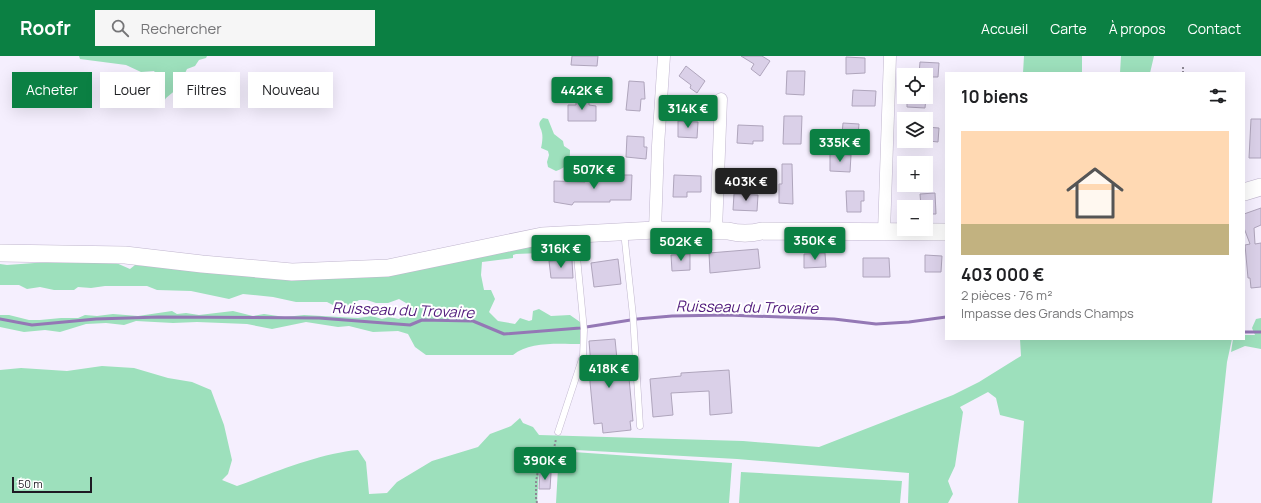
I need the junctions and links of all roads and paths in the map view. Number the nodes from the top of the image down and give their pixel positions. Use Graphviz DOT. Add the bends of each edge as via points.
graph roads {
  1 [pos="664,56"];
  2 [pos="890,56"];
  3 [pos="1183,65"];
  4 [pos="1183,72"];
  5 [pos="721,99"];
  6 [pos="1261,187"];
  7 [pos="1245,192"];
  8 [pos="656,230"];
  9 [pos="716,230"];
  10 [pos="624,231"];
  11 [pos="884,232"];
  12 [pos="945,232"];
  13 [pos="575,234"];
  14 [pos="0,253"];
  15 [pos="640,426"];
  16 [pos="558,432"];
  17 [pos="537,503"];
  1 -- 8 [label="street"];
  2 -- 11 [label="street"];
  3 -- 4 [label="path"];
  5 -- 9 [label="street"];
  6 -- 7 [label="street"];
  8 -- 9 [label="street"];
  8 -- 10 [label="street"];
  9 -- 11 [label="street" via="752,233"];
  10 -- 13 [label="street"];
  10 -- 15 [label="lane" via="634,323"];
  11 -- 12 [label="street"];
  13 -- 14 [label="street" via="500,244 388,268 292,272 125,254"];
  13 -- 16 [label="lane" via="584,327 583,356"];
  16 -- 17 [label="path" via="553,454 539,465 536,482"];
}
